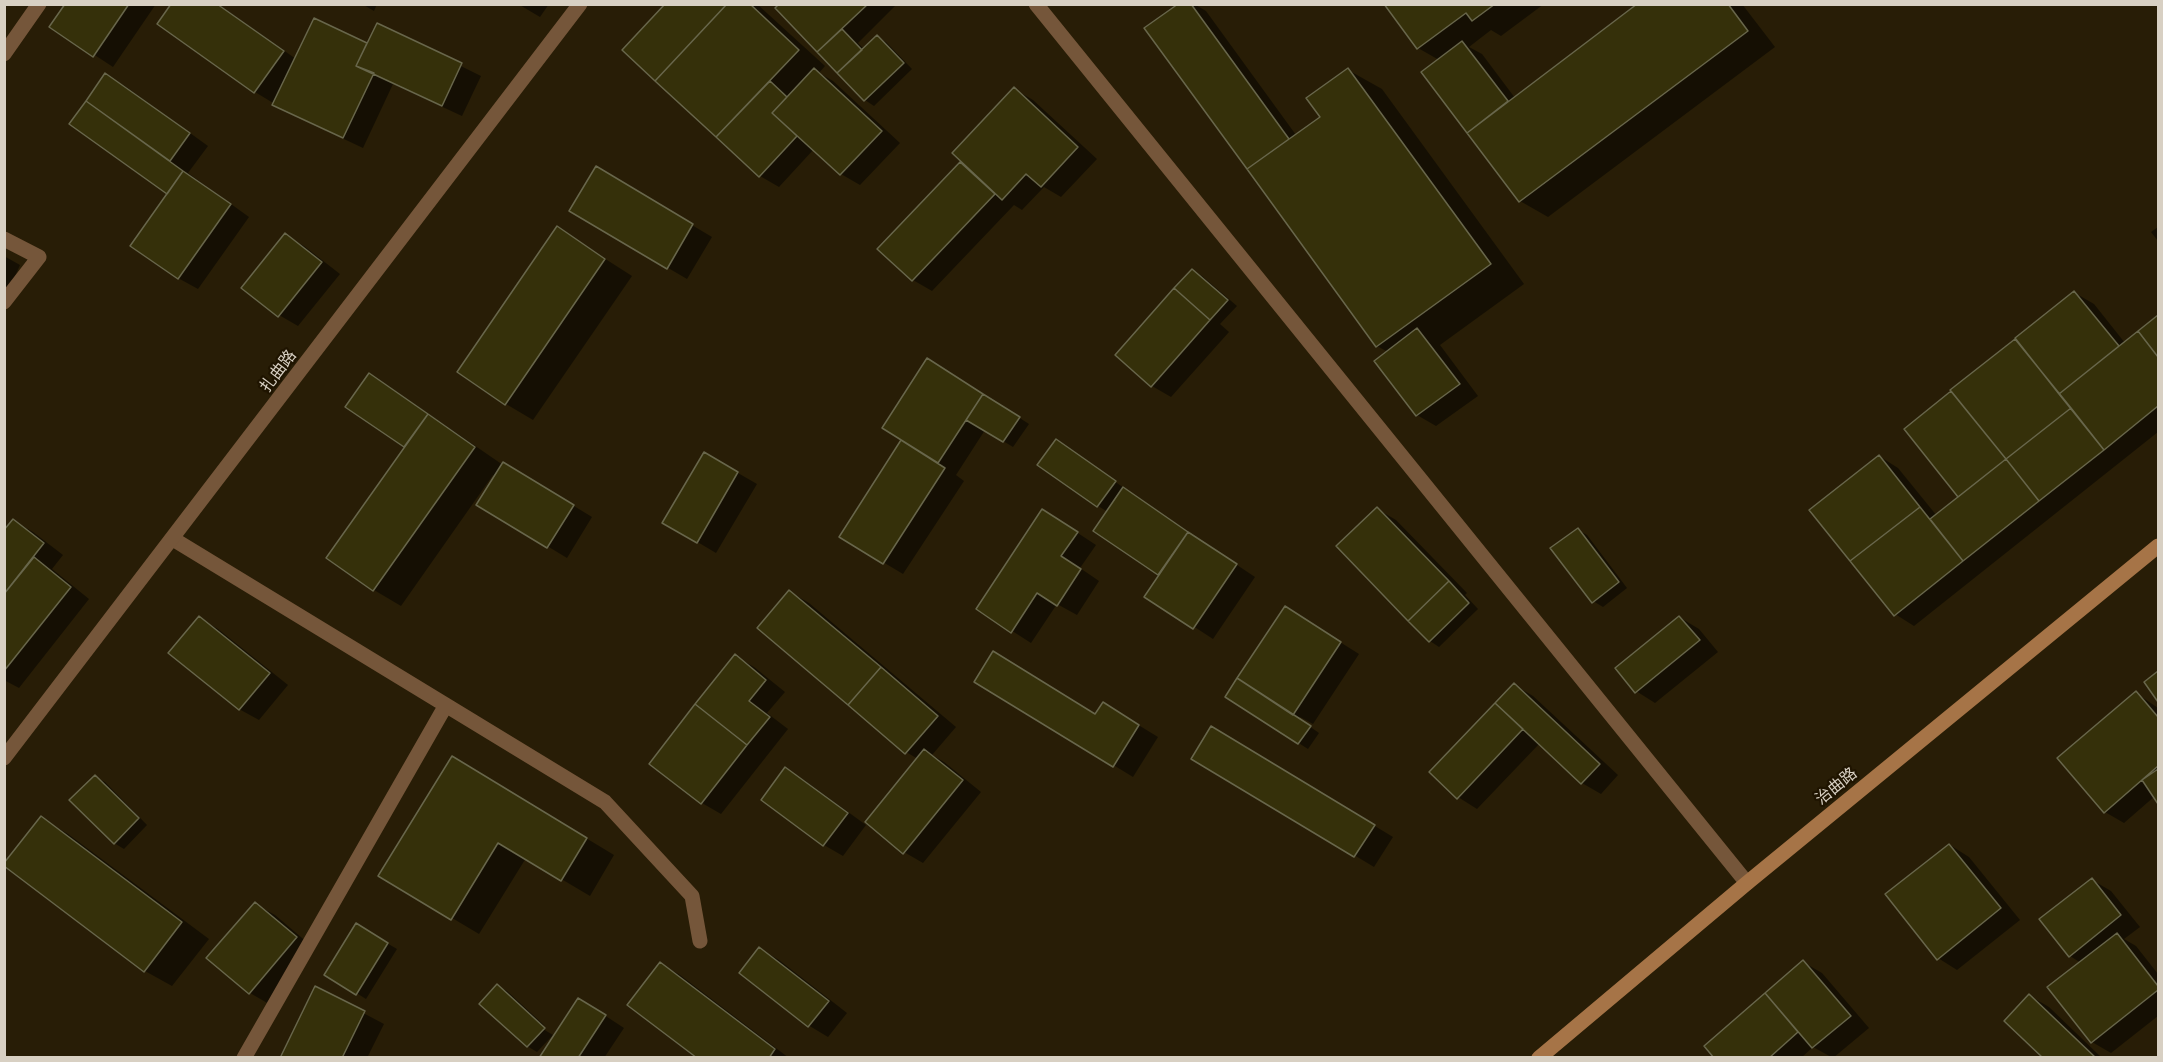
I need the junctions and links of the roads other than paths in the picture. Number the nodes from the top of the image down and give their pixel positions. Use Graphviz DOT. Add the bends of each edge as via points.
graph roads {
  1 [pos="39,4"];
  2 [pos="580,4"];
  3 [pos="1036,4"];
  4 [pos="4,54"];
  5 [pos="4,239"];
  6 [pos="4,302"];
  7 [pos="172,538"];
  8 [pos="2158,546"];
  9 [pos="446,705"];
  10 [pos="4,758"];
  11 [pos="1747,883"];
  12 [pos="700,940"];
  13 [pos="244,1058"];
  14 [pos="1539,1058"];
  1 -- 4 [label="street"];
  2 -- 7 [label="street, 扎曲路"];
  3 -- 11 [label="street"];
  5 -- 6 [label="street" via="39,257"];
  7 -- 9 [label="street"];
  7 -- 10 [label="street, 扎曲路"];
  8 -- 11 [label="main road, 治曲路"];
  9 -- 12 [label="street" via="605,802 692,896"];
  9 -- 13 [label="street"];
  11 -- 14 [label="main road, 治曲路"];
}
